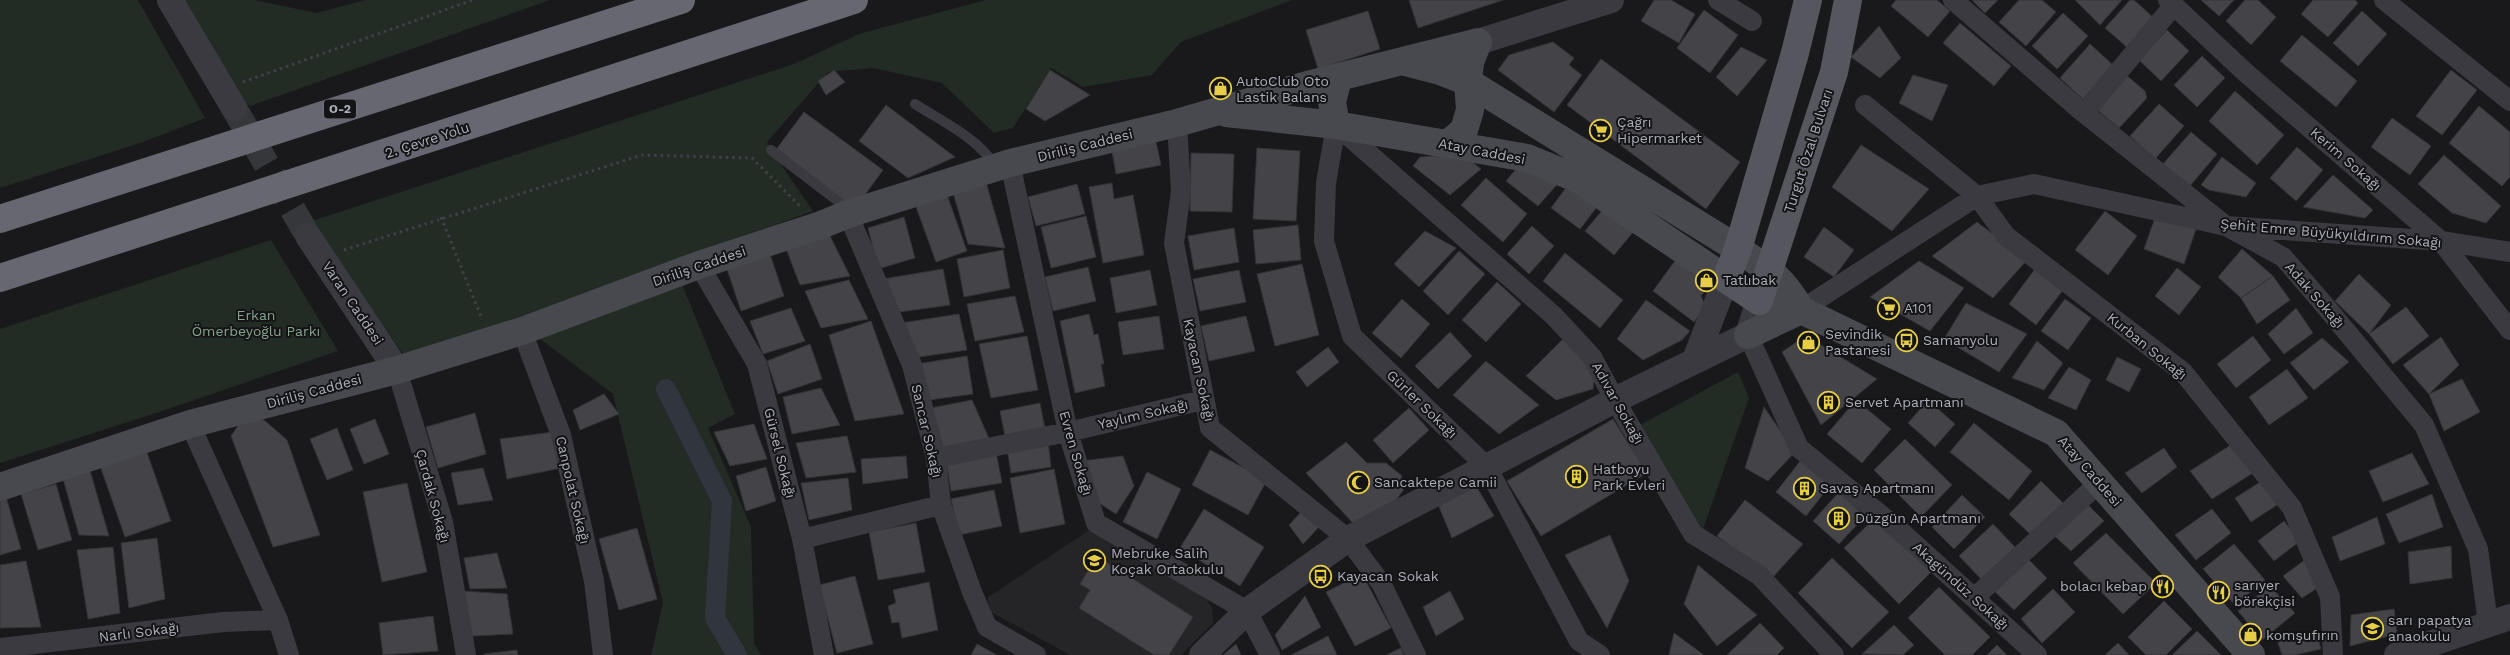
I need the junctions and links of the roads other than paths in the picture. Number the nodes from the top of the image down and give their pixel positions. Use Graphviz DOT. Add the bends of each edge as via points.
graph roads {
  1 [pos="170,0"];
  2 [pos="681,0"];
  3 [pos="854,0"];
  4 [pos="1610,0"];
  5 [pos="1718,0"];
  6 [pos="1954,0"];
  7 [pos="2384,0"];
  8 [pos="1808,2"];
  9 [pos="2171,3"];
  10 [pos="1847,4"];
  11 [pos="1752,21"];
  12 [pos="1478,42"];
  13 [pos="1403,61"];
  14 [pos="1338,78"];
  15 [pos="1468,82"];
  16 [pos="229,98"];
  17 [pos="2510,101"];
  18 [pos="915,104"];
  19 [pos="1865,105"];
  20 [pos="1212,112"];
  21 [pos="2084,113"];
  22 [pos="1177,123"];
  23 [pos="1336,125"];
  24 [pos="1448,144"];
  25 [pos="771,150"];
  26 [pos="1003,166"];
  27 [pos="1977,196"];
  28 [pos="220,208"];
  29 [pos="848,214"];
  30 [pos="0,219"];
  31 [pos="2226,226"];
  32 [pos="2442,241"];
  33 [pos="315,246"];
  34 [pos="1738,249"];
  35 [pos="2510,252"];
  36 [pos="698,265"];
  37 [pos="1769,270"];
  38 [pos="0,278"];
  39 [pos="1726,279"];
  40 [pos="0,292"];
  41 [pos="1759,301"];
  42 [pos="1801,310"];
  43 [pos="2510,330"];
  44 [pos="522,331"];
  45 [pos="1748,335"];
  46 [pos="1695,360"];
  47 [pos="398,370"];
  48 [pos="1203,400"];
  49 [pos="1614,400"];
  50 [pos="190,424"];
  51 [pos="1068,432"];
  52 [pos="936,458"];
  53 [pos="1487,467"];
  54 [pos="2100,482"];
  55 [pos="0,487"];
  56 [pos="942,505"];
  57 [pos="802,539"];
  58 [pos="1348,539"];
  59 [pos="1974,598"];
  60 [pos="1248,611"];
  61 [pos="278,620"];
  62 [pos="2499,620"];
  63 [pos="80,647"];
  64 [pos="0,648"];
  65 [pos="289,655"];
  66 [pos="466,655"];
  67 [pos="603,655"];
  68 [pos="824,655"];
  69 [pos="1036,655"];
  70 [pos="1202,655"];
  71 [pos="1270,655"];
  72 [pos="1416,655"];
  73 [pos="1600,655"];
  74 [pos="1834,655"];
  75 [pos="2038,655"];
  76 [pos="2251,655"];
  77 [pos="2333,655"];
  78 [pos="2397,655"];
  1 -- 16 [label="street"];
  2 -- 30 [label="highway, O-2"];
  3 -- 28 [label="highway, 2. Çevre Yolu"];
  4 -- 12 [label="street"];
  5 -- 11 [label="street"];
  6 -- 21 [label="street, Adak Sokağı"];
  7 -- 17 [label="street"];
  8 -- 34 [label="main road"];
  9 -- 21 [label="street"];
  9 -- 32 [label="street, Kerim Sokağı" via="2246,73"];
  10 -- 37 [label="main road, Turgut Özal Bulvarı" via="1834,72"];
  12 -- 13 [label="main road, Diriliş Caddesi"];
  12 -- 15 [label="main road" via="1470,62"];
  13 -- 14 [label="main road, Diriliş Caddesi"];
  13 -- 15 [label="main road"];
  14 -- 20 [label="main road, Diriliş Caddesi"];
  14 -- 23 [label="main road" via="1332,102"];
  15 -- 24 [label="main road" via="1470,110 1464,130"];
  15 -- 34 [label="main road"];
  18 -- 26 [label="lane"];
  19 -- 27 [label="street, Kurban Sokağı"];
  20 -- 22 [label="main road, Diriliş Caddesi"];
  20 -- 23 [label="main road, Atay Caddesi"];
  21 -- 31 [label="street, Adak Sokağı"];
  22 -- 26 [label="main road, Diriliş Caddesi"];
  22 -- 48 [label="street, Kayacan Sokağı" via="1181,191 1174,243"];
  23 -- 24 [label="main road, Atay Caddesi"];
  23 -- 49 [label="street, Adıvar Sokağı" via="1554,316 1592,358"];
  23 -- 53 [label="street, Gürler Sokağı" via="1326,183 1324,241 1352,336"];
  24 -- 39 [label="main road, Atay Caddesi" via="1527,158 1576,178"];
  25 -- 29 [label="lane" via="843,205"];
  26 -- 29 [label="main road, Diriliş Caddesi"];
  26 -- 51 [label="street, Evren Sokağı"];
  27 -- 31 [label="street, Şehit Emre Büyükyıldırım Sokağı" via="2034,184"];
  27 -- 42 [label="street, Şehit Emre Büyükyıldırım Sokağı"];
  27 -- 77 [label="street, Kurban Sokağı" via="2006,236 2183,372 2292,508 2330,597"];
  28 -- 38 [label="highway, 2. Çevre Yolu"];
  28 -- 40 [label="highway"];
  29 -- 36 [label="main road, Diriliş Caddesi" via="821,226"];
  29 -- 52 [label="street, Sancar Sokağı" via="912,365"];
  31 -- 32 [label="street, Şehit Emre Büyükyıldırım Sokağı"];
  31 -- 62 [label="street, Adak Sokağı" via="2283,257 2424,425 2478,549"];
  32 -- 35 [label="street, Şehit Emre Büyükyıldırım Sokağı"];
  32 -- 43 [label="street, Kerim Sokağı"];
  33 -- 47 [label="street, Varan Caddesi"];
  34 -- 37 [label="main road"];
  34 -- 39 [label="main road"];
  36 -- 44 [label="main road, Diriliş Caddesi"];
  36 -- 57 [label="street, Gürsel Sokağı" via="757,364"];
  37 -- 41 [label="main road, Turgut Özal Bulvarı"];
  37 -- 42 [label="main road" via="1787,286"];
  39 -- 41 [label="main road, Atay Caddesi"];
  39 -- 46 [label="street"];
  41 -- 42 [label="main road, Atay Caddesi"];
  41 -- 45 [label="street"];
  42 -- 45 [label="main road"];
  42 -- 54 [label="main road, Atay Caddesi" via="2056,433"];
  44 -- 47 [label="main road, Diriliş Caddesi"];
  44 -- 67 [label="street, Canpolat Sokağı" via="561,435 594,581"];
  45 -- 46 [label="street"];
  45 -- 59 [label="street, Akagündüz Sokağı" via="1799,448 1898,529"];
  46 -- 49 [label="street"];
  47 -- 50 [label="main road, Diriliş Caddesi"];
  47 -- 66 [label="street, Çardak Sokağı" via="443,522"];
  48 -- 51 [label="street, Yaylım Sokağı"];
  48 -- 58 [label="street, Kayacan Sokağı" via="1210,428"];
  49 -- 53 [label="street"];
  49 -- 74 [label="street, Adıvar Sokağı" via="1693,534 1759,575"];
  50 -- 55 [label="main road, Diriliş Caddesi"];
  50 -- 61 [label="street"];
  51 -- 52 [label="street, Yaylım Sokağı"];
  51 -- 60 [label="street, Evren Sokağı" via="1096,523"];
  52 -- 56 [label="street, Sancar Sokağı"];
  53 -- 58 [label="street"];
  53 -- 73 [label="street, Gürler Sokağı" via="1579,641"];
  54 -- 59 [label="street"];
  54 -- 76 [label="main road, Atay Caddesi"];
  56 -- 57 [label="street"];
  56 -- 69 [label="street, Sancar Sokağı" via="987,626"];
  57 -- 68 [label="street, Gürsel Sokağı"];
  58 -- 60 [label="street"];
  58 -- 72 [label="street, Kayacan Sokağı" via="1381,582"];
  59 -- 75 [label="street, Akagündüz Sokağı"];
  60 -- 70 [label="street"];
  60 -- 71 [label="street"];
  61 -- 63 [label="street, Narlı Sokağı" via="223,622"];
  61 -- 65 [label="street"];
  62 -- 78 [label="street"];
  63 -- 64 [label="street, Narlı Sokağı"];
}
